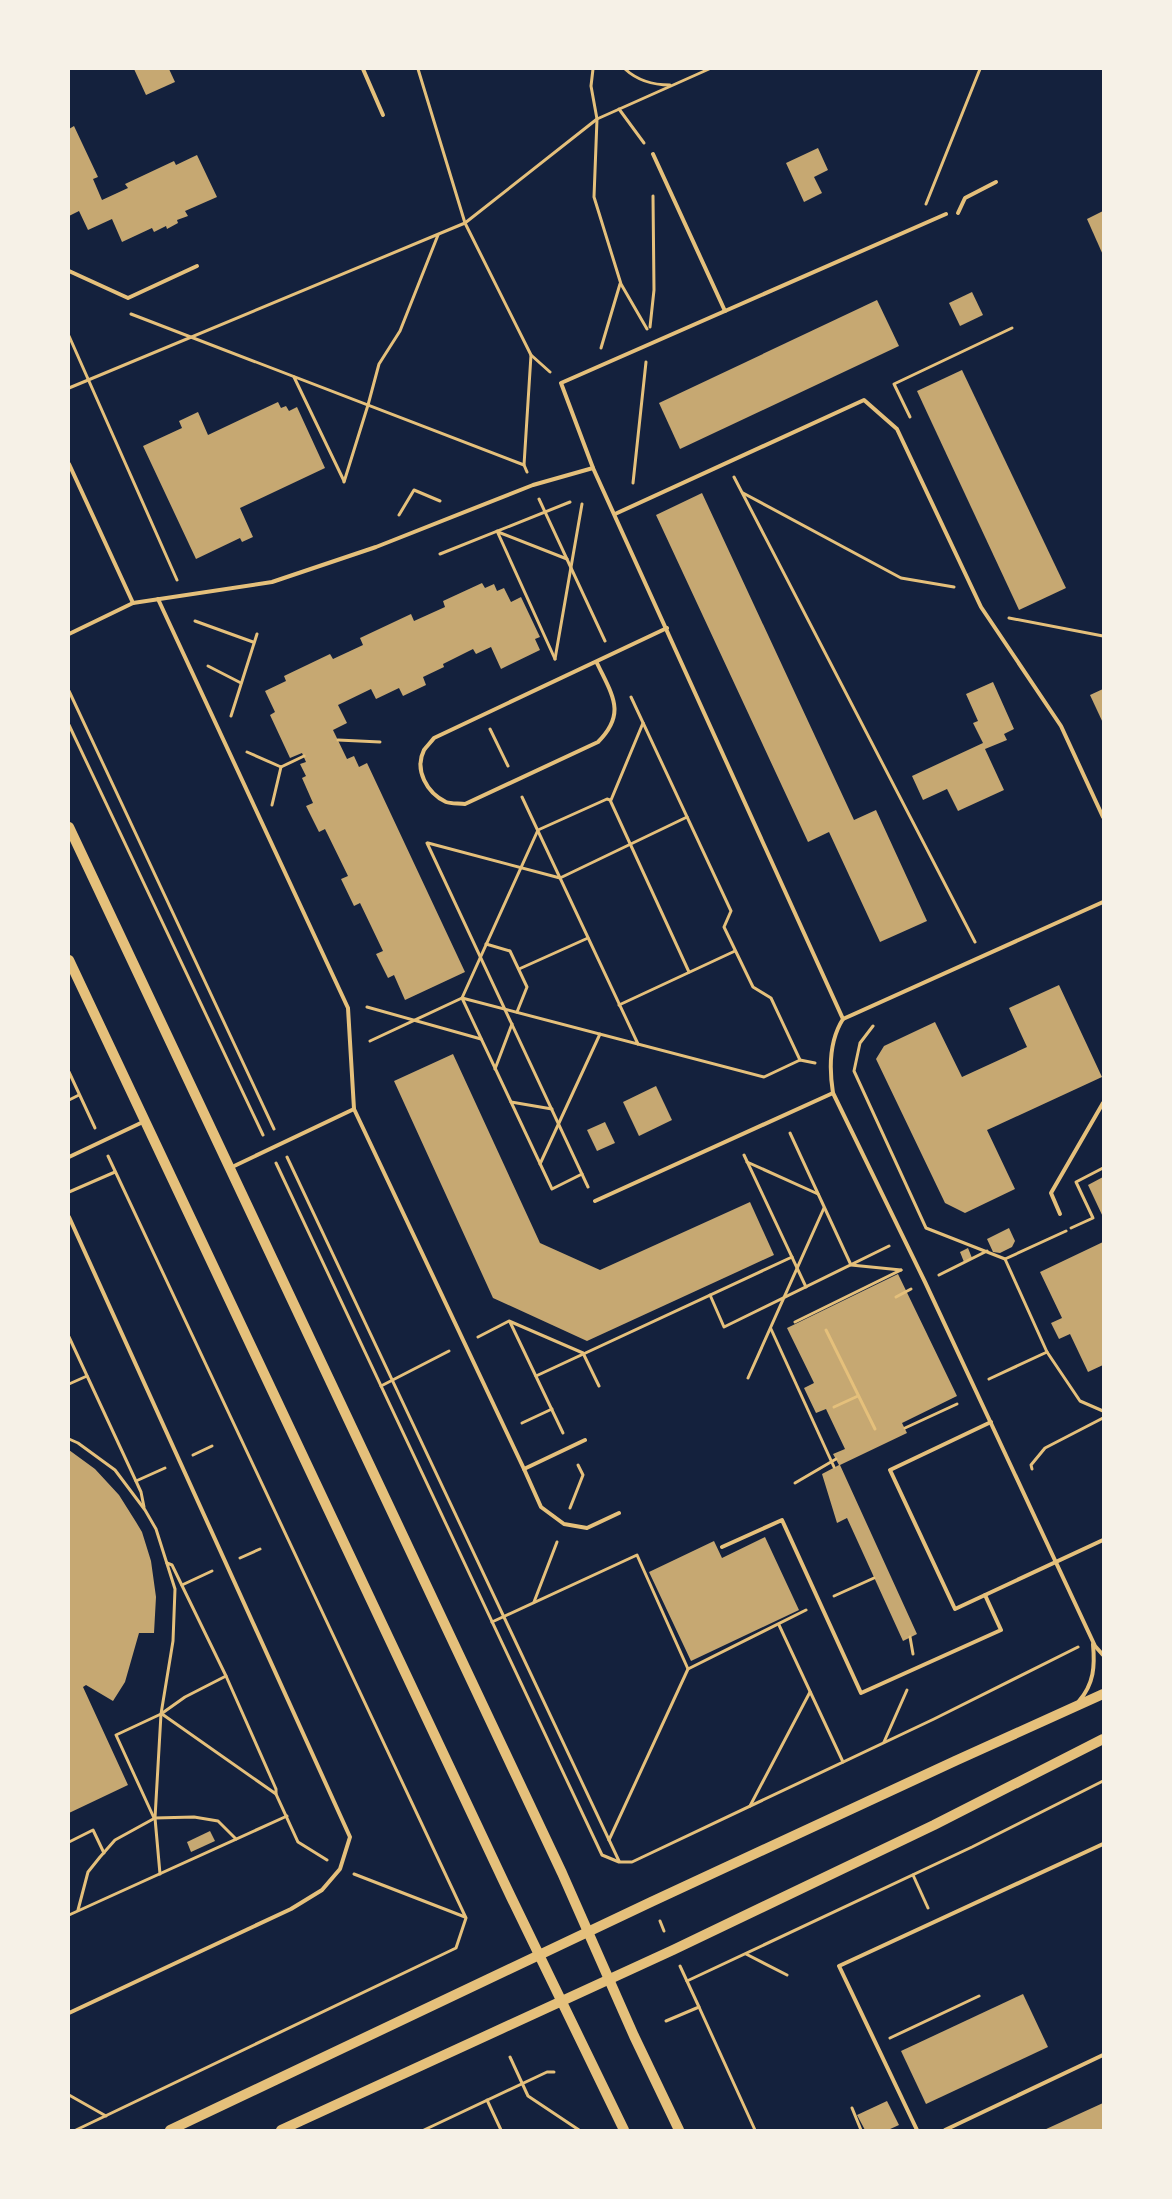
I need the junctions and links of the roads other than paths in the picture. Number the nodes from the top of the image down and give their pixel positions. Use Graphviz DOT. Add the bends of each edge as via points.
graph roads {
  1 [pos="363,69"];
  2 [pos="383,115"];
  3 [pos="653,154"];
  4 [pos="996,182"];
  5 [pos="958,213"];
  6 [pos="946,214"];
  7 [pos="197,266"];
  8 [pos="69,271"];
  9 [pos="725,311"];
  10 [pos="69,464"];
  11 [pos="593,468"];
  12 [pos="614,514"];
  13 [pos="158,599"];
  14 [pos="133,603"];
  15 [pos="667,628"];
  16 [pos="69,634"];
  17 [pos="597,663"];
  18 [pos="1103,817"];
  19 [pos="69,827"];
  20 [pos="1103,902"];
  21 [pos="69,960"];
  22 [pos="843,1019"];
  23 [pos="832,1093"];
  24 [pos="1103,1103"];
  25 [pos="354,1109"];
  26 [pos="144,1121"];
  27 [pos="69,1157"];
  28 [pos="228,1169"];
  29 [pos="595,1201"];
  30 [pos="1060,1214"];
  31 [pos="69,1217"];
  32 [pos="991,1422"];
  33 [pos="584,1440"];
  34 [pos="524,1469"];
  35 [pos="619,1513"];
  36 [pos="1103,1540"];
  37 [pos="722,1547"];
  38 [pos="1056,1562"];
  39 [pos="985,1595"];
  40 [pos="1092,1640"];
  41 [pos="1103,1655"];
  42 [pos="1103,1694"];
  43 [pos="1069,1709"];
  44 [pos="1103,1739"];
  45 [pos="1103,1844"];
  46 [pos="589,1933"];
  47 [pos="540,1956"];
  48 [pos="610,1980"];
  49 [pos="562,2002"];
  50 [pos="69,2013"];
  51 [pos="1103,2055"];
  52 [pos="170,2130"];
  53 [pos="282,2130"];
  54 [pos="624,2130"];
  55 [pos="679,2130"];
  56 [pos="917,2130"];
  57 [pos="945,2130"];
  1 -- 2 [label="lane"];
  3 -- 9 [label="lane"];
  4 -- 5 [label="lane" via="965,198"];
  6 -- 9 [label="lane"];
  7 -- 8 [label="lane" via="128,298"];
  9 -- 11 [label="lane" via="561,383"];
  10 -- 14 [label="lane"];
  11 -- 12 [label="lane"];
  11 -- 13 [label="lane" via="533,485 376,547 272,582"];
  12 -- 15 [label="lane"];
  12 -- 18 [label="lane" via="864,400 897,429 986,614 1061,726"];
  13 -- 14 [label="lane"];
  13 -- 25 [label="lane" via="348,1008"];
  14 -- 16 [label="lane"];
  15 -- 17 [label="lane"];
  15 -- 22 [label="lane"];
  17 -- 17 [label="lane" via="434,738 424,750 420,766 424,780 434,794 447,802 466,804 598,742 610,730 615,712"];
  19 -- 28 [label="main road"];
  20 -- 22 [label="lane"];
  21 -- 26 [label="main road"];
  22 -- 23 [label="lane" via="832,1049"];
  23 -- 29 [label="lane"];
  23 -- 32 [label="lane"];
  24 -- 30 [label="lane" via="1051,1193"];
  25 -- 28 [label="lane"];
  25 -- 34 [label="lane"];
  26 -- 27 [label="lane"];
  26 -- 47 [label="main road"];
  28 -- 46 [label="main road"];
  31 -- 50 [label="lane" via="350,1837 340,1869 322,1890 291,1909"];
  32 -- 38 [label="lane"];
  32 -- 39 [label="lane" via="890,1470 954,1610"];
  33 -- 34 [label="lane"];
  34 -- 35 [label="lane" via="541,1507 564,1524 587,1528"];
  36 -- 38 [label="lane"];
  37 -- 39 [label="lane" via="782,1520 861,1693 1001,1630"];
  38 -- 39 [label="lane"];
  38 -- 40 [label="lane"];
  40 -- 41 [label="lane"];
  40 -- 43 [label="lane" via="1093,1677 1086,1693"];
  42 -- 43 [label="main road"];
  43 -- 46 [label="main road"];
  44 -- 48 [label="main road" via="934,1825"];
  45 -- 56 [label="lane" via="838,1966"];
  46 -- 47 [label="main road"];
  46 -- 48 [label="main road"];
  47 -- 49 [label="main road"];
  47 -- 52 [label="main road"];
  48 -- 49 [label="main road"];
  48 -- 55 [label="main road"];
  49 -- 53 [label="main road"];
  49 -- 54 [label="main road"];
  51 -- 57 [label="lane"];
}
